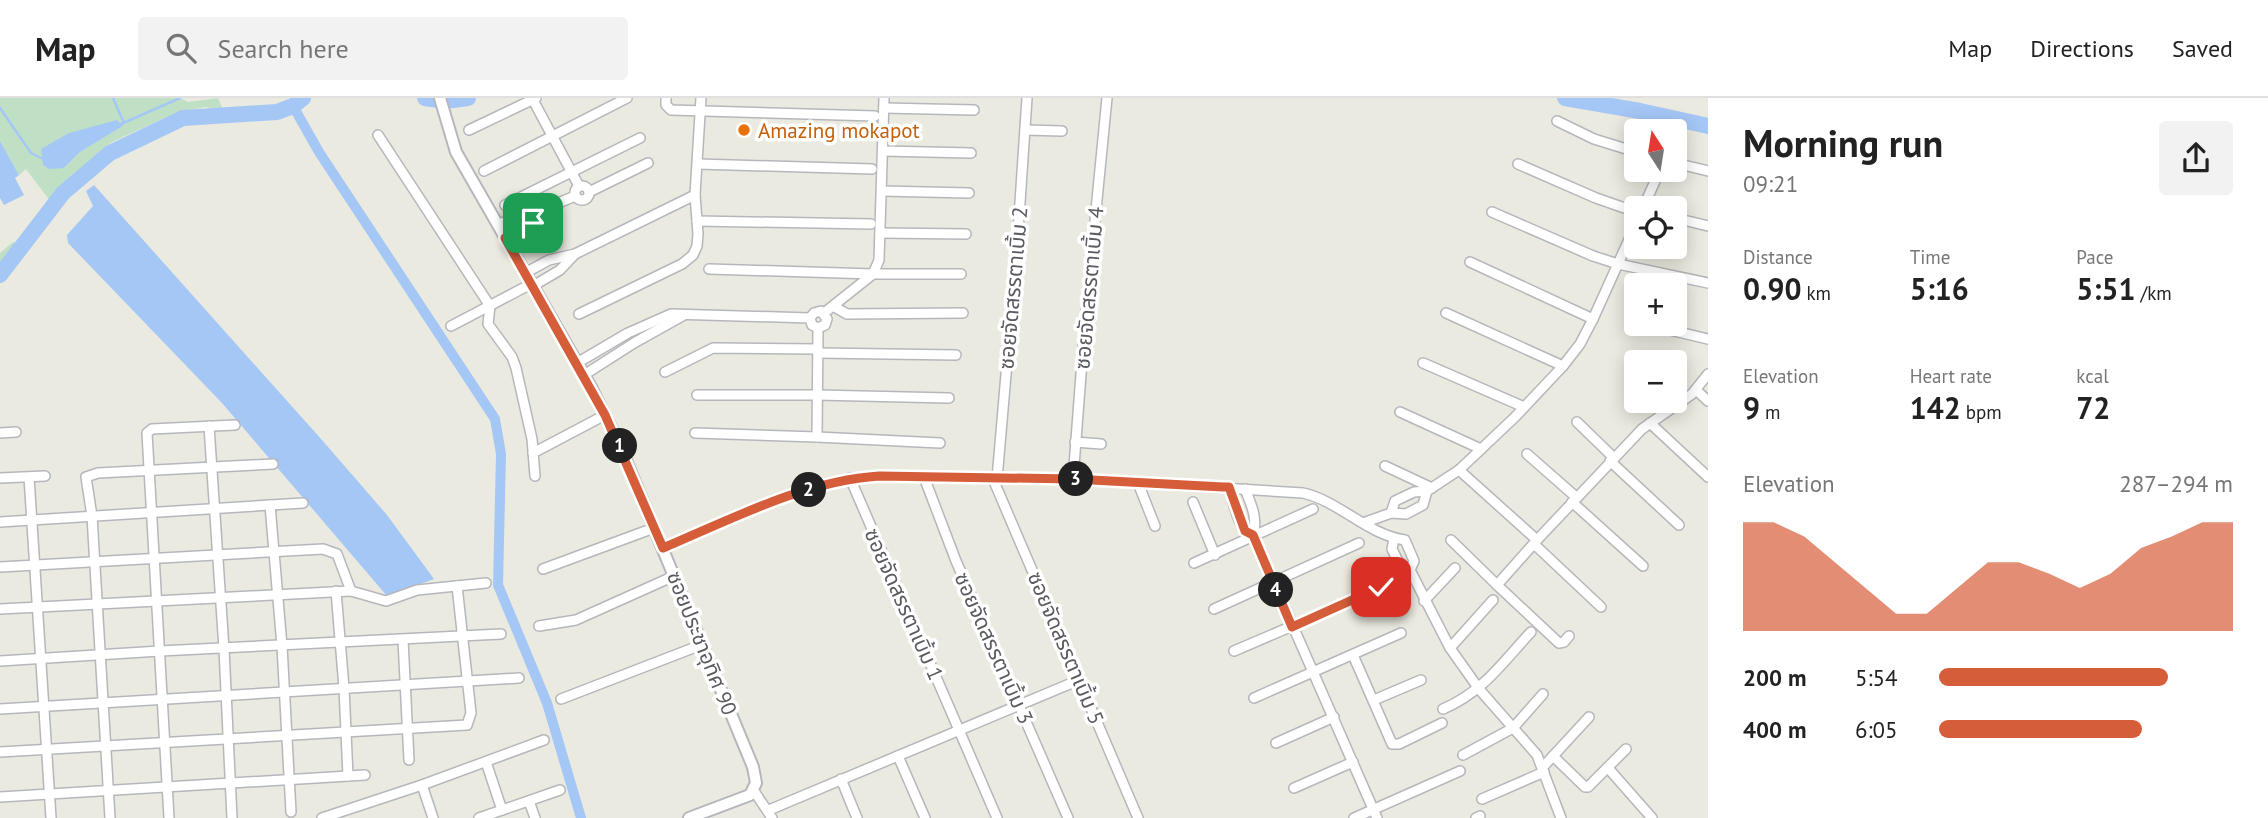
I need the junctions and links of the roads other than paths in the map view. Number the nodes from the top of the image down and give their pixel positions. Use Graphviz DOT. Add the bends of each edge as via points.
graph roads {
  1 [pos="440,98"];
  2 [pos="627,98"];
  3 [pos="666,98"];
  4 [pos="701,98"];
  5 [pos="1027,98"];
  6 [pos="1107,98"];
  7 [pos="535,99"];
  8 [pos="884,103"];
  9 [pos="974,110"];
  10 [pos="700,111"];
  11 [pos="875,116"];
  12 [pos="1557,121"];
  13 [pos="468,130"];
  14 [pos="1025,130"];
  15 [pos="1062,131"];
  16 [pos="378,135"];
  17 [pos="553,136"];
  18 [pos="640,138"];
  19 [pos="1624,148"];
  20 [pos="883,151"];
  21 [pos="971,153"];
  22 [pos="648,163"];
  23 [pos="698,164"];
  24 [pos="1518,164"];
  25 [pos="1687,166"];
  26 [pos="872,169"];
  27 [pos="484,171"];
  28 [pos="1708,171"];
  29 [pos="572,173"];
  30 [pos="577,191"];
  31 [pos="882,191"];
  32 [pos="969,193"];
  33 [pos="695,195"];
  34 [pos="505,205"];
  35 [pos="1624,208"];
  36 [pos="537,212"];
  37 [pos="1492,212"];
  38 [pos="697,220"];
  39 [pos="1687,222"];
  40 [pos="871,224"];
  41 [pos="498,225"];
  42 [pos="1708,226"];
  43 [pos="880,233"];
  44 [pos="966,234"];
  45 [pos="505,238"];
  46 [pos="1624,252"];
  47 [pos="575,254"];
  48 [pos="1470,262"];
  49 [pos="1619,264"];
  50 [pos="709,269"];
  51 [pos="525,273"];
  52 [pos="873,274"];
  53 [pos="961,274"];
  54 [pos="1708,283"];
  55 [pos="532,285"];
  56 [pos="490,306"];
  57 [pos="833,306"];
  58 [pos="824,313"];
  59 [pos="963,313"];
  60 [pos="1446,313"];
  61 [pos="579,314"];
  62 [pos="684,316"];
  63 [pos="810,318"];
  64 [pos="1594,320"];
  65 [pos="451,326"];
  66 [pos="818,328"];
  67 [pos="628,333"];
  68 [pos="1687,335"];
  69 [pos="1708,340"];
  70 [pos="634,342"];
  71 [pos="818,351"];
  72 [pos="956,355"];
  73 [pos="577,363"];
  74 [pos="1423,363"];
  75 [pos="1563,366"];
  76 [pos="665,372"];
  77 [pos="1708,374"];
  78 [pos="584,375"];
  79 [pos="1696,390"];
  80 [pos="698,395"];
  81 [pos="817,395"];
  82 [pos="1687,397"];
  83 [pos="949,398"];
  84 [pos="1708,401"];
  85 [pos="1524,407"];
  86 [pos="1400,412"];
  87 [pos="1664,413"];
  88 [pos="605,415"];
  89 [pos="1577,422"];
  90 [pos="1650,423"];
  91 [pos="234,425"];
  92 [pos="209,426"];
  93 [pos="16,432"];
  94 [pos="0,433"];
  95 [pos="695,433"];
  96 [pos="817,437"];
  97 [pos="1075,442"];
  98 [pos="940,443"];
  99 [pos="1101,444"];
  100 [pos="1481,449"];
  101 [pos="533,453"];
  102 [pos="1527,454"];
  103 [pos="1612,459"];
  104 [pos="273,464"];
  105 [pos="211,466"];
  106 [pos="1385,466"];
  107 [pos="1460,470"];
  108 [pos="148,471"];
  109 [pos="45,476"];
  110 [pos="535,476"];
  111 [pos="29,477"];
  112 [pos="924,477"];
  113 [pos="1708,477"];
  114 [pos="0,478"];
  115 [pos="850,478"];
  116 [pos="995,479"];
  117 [pos="1073,479"];
  118 [pos="1138,483"];
  119 [pos="1229,487"];
  120 [pos="1245,488"];
  121 [pos="1429,489"];
  122 [pos="1574,500"];
  123 [pos="1193,502"];
  124 [pos="303,503"];
  125 [pos="270,505"];
  126 [pos="215,509"];
  127 [pos="1313,509"];
  128 [pos="152,513"];
  129 [pos="1391,513"];
  130 [pos="92,516"];
  131 [pos="33,520"];
  132 [pos="0,523"];
  133 [pos="1363,523"];
  134 [pos="1679,525"];
  135 [pos="1154,526"];
  136 [pos="654,528"];
  137 [pos="1253,536"];
  138 [pos="1394,538"];
  139 [pos="1451,541"];
  140 [pos="1535,542"];
  141 [pos="1359,543"];
  142 [pos="663,548"];
  143 [pos="273,553"];
  144 [pos="217,555"];
  145 [pos="1215,555"];
  146 [pos="155,557"];
  147 [pos="94,561"];
  148 [pos="1194,564"];
  149 [pos="35,565"];
  150 [pos="1643,566"];
  151 [pos="0,567"];
  152 [pos="1455,568"];
  153 [pos="543,569"];
  154 [pos="1410,570"];
  155 [pos="674,576"];
  156 [pos="1272,582"];
  157 [pos="486,583"];
  158 [pos="1497,585"];
  159 [pos="457,586"];
  160 [pos="1381,587"];
  161 [pos="336,591"];
  162 [pos="351,591"];
  163 [pos="276,595"];
  164 [pos="221,597"];
  165 [pos="157,600"];
  166 [pos="1493,600"];
  167 [pos="1424,601"];
  168 [pos="97,603"];
  169 [pos="37,607"];
  170 [pos="1601,607"];
  171 [pos="0,609"];
  172 [pos="1214,609"];
  173 [pos="539,626"];
  174 [pos="1292,627"];
  175 [pos="1531,632"];
  176 [pos="1401,633"];
  177 [pos="501,634"];
  178 [pos="462,636"];
  179 [pos="1569,636"];
  180 [pos="403,640"];
  181 [pos="341,642"];
  182 [pos="701,645"];
  183 [pos="282,646"];
  184 [pos="1450,648"];
  185 [pos="224,649"];
  186 [pos="160,651"];
  187 [pos="1234,651"];
  188 [pos="100,655"];
  189 [pos="1353,655"];
  190 [pos="39,660"];
  191 [pos="0,661"];
  192 [pos="1313,672"];
  193 [pos="519,678"];
  194 [pos="1079,680"];
  195 [pos="1421,680"];
  196 [pos="466,681"];
  197 [pos="405,685"];
  198 [pos="344,688"];
  199 [pos="1479,689"];
  200 [pos="285,691"];
  201 [pos="1543,694"];
  202 [pos="226,695"];
  203 [pos="162,698"];
  204 [pos="1254,698"];
  205 [pos="561,699"];
  206 [pos="1374,700"];
  207 [pos="103,702"];
  208 [pos="43,706"];
  209 [pos="1020,706"];
  210 [pos="0,709"];
  211 [pos="1443,709"];
  212 [pos="1334,717"];
  213 [pos="1589,717"];
  214 [pos="1442,723"];
  215 [pos="1513,728"];
  216 [pos="408,729"];
  217 [pos="960,730"];
  218 [pos="347,732"];
  219 [pos="287,735"];
  220 [pos="229,739"];
  221 [pos="544,740"];
  222 [pos="165,743"];
  223 [pos="1276,743"];
  224 [pos="106,746"];
  225 [pos="45,748"];
  226 [pos="1626,748"];
  227 [pos="0,752"];
  228 [pos="1463,755"];
  229 [pos="898,756"];
  230 [pos="1553,756"];
  231 [pos="409,760"];
  232 [pos="486,762"];
  233 [pos="1353,762"];
  234 [pos="1608,768"];
  235 [pos="1543,770"];
  236 [pos="1460,771"];
  237 [pos="365,775"];
  238 [pos="348,776"];
  239 [pos="289,779"];
  240 [pos="841,779"];
  241 [pos="231,783"];
  242 [pos="422,785"];
  243 [pos="167,787"];
  244 [pos="1294,788"];
  245 [pos="108,790"];
  246 [pos="560,790"];
  247 [pos="754,791"];
  248 [pos="50,794"];
  249 [pos="0,797"];
  250 [pos="1482,799"];
  251 [pos="529,802"];
  252 [pos="502,810"];
  253 [pos="291,812"];
  254 [pos="771,814"];
  255 [pos="1375,814"];
  256 [pos="51,818"];
  257 [pos="110,818"];
  258 [pos="169,818"];
  259 [pos="232,818"];
  260 [pos="322,818"];
  261 [pos="433,818"];
  262 [pos="479,818"];
  263 [pos="536,818"];
  264 [pos="689,818"];
  265 [pos="857,818"];
  266 [pos="925,818"];
  267 [pos="997,818"];
  268 [pos="1069,818"];
  269 [pos="1138,818"];
  270 [pos="1354,818"];
  271 [pos="1560,818"];
  272 [pos="1652,818"];
  1 -- 41 [label="street, ซอยประชาอุทิศ 90" via="456,152"];
  2 -- 17 [label="street"];
  3 -- 10 [label="street" via="669,110"];
  4 -- 10 [label="street"];
  5 -- 14 [label="street, ซอยจัดสรรตาเบิ้ม 2"];
  6 -- 97 [label="street, ซอยจัดสรรตาเบิ้ม 4"];
  7 -- 13 [label="street"];
  7 -- 17 [label="street"];
  8 -- 9 [label="street"];
  8 -- 20 [label="street"];
  10 -- 11 [label="street"];
  10 -- 23 [label="street"];
  12 -- 19 [label="street"];
  14 -- 15 [label="street"];
  14 -- 116 [label="street, ซอยจัดสรรตาเบิ้ม 2"];
  16 -- 56 [label="street"];
  17 -- 27 [label="street"];
  17 -- 29 [label="street"];
  18 -- 29 [label="street"];
  20 -- 21 [label="street"];
  20 -- 31 [label="street"];
  22 -- 30 [label="street" via="589,192 586,187"];
  23 -- 26 [label="street"];
  23 -- 33 [label="street"];
  24 -- 35 [label="street"];
  25 -- 28 [label="street"];
  29 -- 30 [label="street"];
  29 -- 34 [label="street"];
  30 -- 36 [label="street"];
  31 -- 32 [label="street"];
  31 -- 43 [label="street"];
  33 -- 38 [label="street"];
  33 -- 47 [label="street"];
  36 -- 41 [label="street" via="526,211"];
  36 -- 45 [label="street" via="533,223"];
  37 -- 49 [label="street"];
  38 -- 40 [label="street"];
  38 -- 61 [label="street" via="697,246 682,264"];
  39 -- 42 [label="street"];
  41 -- 45 [label="street, ซอยประชาอุทิศ 90"];
  43 -- 44 [label="street"];
  43 -- 52 [label="street" via="879,260"];
  45 -- 51 [label="street, ซอยประชาอุทิศ 90"];
  46 -- 49 [label="street"];
  47 -- 51 [label="street" via="549,260"];
  47 -- 55 [label="street" via="560,270"];
  48 -- 64 [label="street"];
  49 -- 54 [label="street"];
  49 -- 64 [label="street"];
  50 -- 52 [label="street"];
  51 -- 55 [label="street, ซอยประชาอุทิศ 90"];
  52 -- 53 [label="street"];
  52 -- 57 [label="street"];
  55 -- 56 [label="street"];
  55 -- 73 [label="street, ซอยประชาอุทิศ 90"];
  56 -- 65 [label="street"];
  56 -- 101 [label="street" via="488,324 512,357"];
  57 -- 58 [label="street"];
  57 -- 59 [label="street" via="847,314"];
  58 -- 63 [label="street" via="817,311"];
  58 -- 66 [label="street" via="827,322"];
  60 -- 75 [label="street"];
  62 -- 63 [label="street"];
  62 -- 67 [label="street" via="671,314"];
  62 -- 70 [label="street"];
  63 -- 66 [label="street"];
  64 -- 75 [label="street"];
  66 -- 71 [label="street"];
  67 -- 70 [label="street"];
  67 -- 73 [label="street"];
  68 -- 69 [label="street"];
  70 -- 78 [label="street"];
  71 -- 72 [label="street"];
  71 -- 76 [label="street" via="713,348"];
  71 -- 81 [label="street"];
  73 -- 78 [label="street, ซอยประชาอุทิศ 90"];
  74 -- 85 [label="street"];
  75 -- 85 [label="street"];
  77 -- 79 [label="street"];
  78 -- 88 [label="street, ซอยประชาอุทิศ 90"];
  79 -- 82 [label="street"];
  79 -- 84 [label="street"];
  80 -- 81 [label="street"];
  81 -- 83 [label="street"];
  81 -- 96 [label="street"];
  85 -- 100 [label="street"];
  86 -- 100 [label="street"];
  87 -- 90 [label="street"];
  88 -- 101 [label="street"];
  88 -- 136 [label="street, ซอยประชาอุทิศ 90"];
  89 -- 103 [label="street"];
  90 -- 103 [label="street"];
  90 -- 113 [label="street"];
  91 -- 92 [label="street"];
  92 -- 105 [label="street"];
  92 -- 108 [label="street" via="148,430"];
  93 -- 94 [label="street"];
  95 -- 96 [label="street"];
  96 -- 98 [label="street"];
  97 -- 99 [label="street"];
  97 -- 117 [label="street, ซอยจัดสรรตาเบิ้ม 4"];
  100 -- 107 [label="street"];
  101 -- 110 [label="street"];
  102 -- 122 [label="street"];
  103 -- 122 [label="street"];
  103 -- 134 [label="street"];
  104 -- 105 [label="street"];
  105 -- 108 [label="street"];
  105 -- 126 [label="street"];
  106 -- 121 [label="street"];
  107 -- 121 [label="street"];
  107 -- 140 [label="street"];
  108 -- 128 [label="street"];
  108 -- 130 [label="street" via="90,474 86,481"];
  109 -- 111 [label="street"];
  111 -- 114 [label="street"];
  111 -- 131 [label="street"];
  112 -- 115 [label="street"];
  112 -- 116 [label="street"];
  112 -- 209 [label="street, ซอยจัดสรรตาเบิ้ม 3"];
  115 -- 142 [label="street" via="787,497"];
  115 -- 217 [label="street, ซอยจัดสรรตาเบิ้ม 1"];
  116 -- 117 [label="street"];
  116 -- 194 [label="street, ซอยจัดสรรตาเบิ้ม 5"];
  117 -- 118 [label="street"];
  118 -- 119 [label="street"];
  118 -- 135 [label="street"];
  119 -- 120 [label="street"];
  119 -- 137 [label="street" via="1245,531"];
  120 -- 133 [label="street" via="1315,496"];
  120 -- 137 [label="street" via="1255,516"];
  121 -- 129 [label="street" via="1395,501"];
  121 -- 129 [label="street" via="1423,505 1406,514"];
  122 -- 140 [label="street"];
  122 -- 150 [label="street"];
  123 -- 145 [label="street"];
  124 -- 125 [label="street"];
  125 -- 126 [label="street"];
  125 -- 143 [label="street"];
  126 -- 128 [label="street"];
  126 -- 144 [label="street"];
  127 -- 137 [label="street"];
  128 -- 130 [label="street"];
  128 -- 146 [label="street"];
  129 -- 133 [label="street"];
  130 -- 131 [label="street"];
  130 -- 147 [label="street"];
  131 -- 132 [label="street"];
  131 -- 149 [label="street"];
  133 -- 138 [label="street"];
  136 -- 142 [label="street, ซอยประชาอุทิศ 90"];
  136 -- 153 [label="street"];
  137 -- 145 [label="street"];
  137 -- 156 [label="street"];
  138 -- 154 [label="street" via="1396,558 1401,567"];
  138 -- 154 [label="street" via="1405,540 1414,561"];
  139 -- 158 [label="street"];
  140 -- 158 [label="street"];
  140 -- 170 [label="street"];
  141 -- 156 [label="street"];
  142 -- 155 [label="street, ซอยประชาอุทิศ 90"];
  143 -- 144 [label="street"];
  143 -- 162 [label="street" via="337,554"];
  143 -- 163 [label="street"];
  144 -- 146 [label="street"];
  144 -- 164 [label="street"];
  145 -- 148 [label="street"];
  146 -- 147 [label="street"];
  146 -- 165 [label="street"];
  147 -- 149 [label="street"];
  147 -- 168 [label="street"];
  149 -- 151 [label="street"];
  149 -- 169 [label="street"];
  152 -- 167 [label="street"];
  154 -- 167 [label="street"];
  155 -- 173 [label="street" via="576,620"];
  155 -- 182 [label="street, ซอยประชาอุทิศ 90"];
  156 -- 172 [label="street"];
  156 -- 174 [label="street"];
  157 -- 159 [label="street"];
  158 -- 179 [label="street" via="1559,643"];
  159 -- 162 [label="street" via="417,590 386,601"];
  159 -- 178 [label="street"];
  160 -- 174 [label="street"];
  161 -- 162 [label="street"];
  161 -- 163 [label="street"];
  161 -- 181 [label="street"];
  163 -- 164 [label="street"];
  163 -- 183 [label="street"];
  164 -- 165 [label="street"];
  164 -- 185 [label="street"];
  165 -- 168 [label="street"];
  165 -- 186 [label="street"];
  166 -- 184 [label="street"];
  167 -- 184 [label="street"];
  168 -- 169 [label="street"];
  168 -- 188 [label="street"];
  169 -- 171 [label="street"];
  169 -- 190 [label="street"];
  174 -- 187 [label="street"];
  174 -- 192 [label="street"];
  175 -- 199 [label="street"];
  176 -- 189 [label="street"];
  177 -- 178 [label="street"];
  178 -- 180 [label="street"];
  178 -- 196 [label="street"];
  180 -- 181 [label="street"];
  180 -- 197 [label="street"];
  181 -- 183 [label="street"];
  181 -- 198 [label="street"];
  182 -- 205 [label="street"];
  182 -- 247 [label="street, ซอยประชาอุทิศ 90" via="753,767"];
  183 -- 185 [label="street"];
  183 -- 200 [label="street"];
  184 -- 199 [label="street"];
  185 -- 186 [label="street"];
  185 -- 202 [label="street"];
  186 -- 188 [label="street"];
  186 -- 203 [label="street"];
  188 -- 190 [label="street"];
  188 -- 207 [label="street"];
  189 -- 192 [label="street"];
  189 -- 206 [label="street"];
  190 -- 191 [label="street"];
  190 -- 208 [label="street"];
  192 -- 204 [label="street"];
  192 -- 212 [label="street"];
  193 -- 196 [label="street"];
  194 -- 209 [label="street"];
  194 -- 269 [label="street, ซอยจัดสรรตาเบิ้ม 5"];
  195 -- 206 [label="street"];
  196 -- 197 [label="street"];
  196 -- 216 [label="street" via="471,713 467,724"];
  197 -- 198 [label="street"];
  197 -- 216 [label="street"];
  198 -- 200 [label="street"];
  198 -- 218 [label="street"];
  199 -- 211 [label="street"];
  199 -- 215 [label="street"];
  200 -- 202 [label="street"];
  200 -- 219 [label="street"];
  201 -- 215 [label="street"];
  202 -- 203 [label="street"];
  202 -- 220 [label="street"];
  203 -- 207 [label="street"];
  203 -- 222 [label="street"];
  206 -- 214 [label="street" via="1392,744"];
  207 -- 208 [label="street"];
  207 -- 224 [label="street"];
  208 -- 210 [label="street"];
  208 -- 225 [label="street"];
  209 -- 217 [label="street"];
  209 -- 268 [label="street, ซอยจัดสรรตาเบิ้ม 3"];
  212 -- 223 [label="street"];
  212 -- 233 [label="street"];
  213 -- 230 [label="street"];
  215 -- 228 [label="street"];
  215 -- 235 [label="street" via="1534,750"];
  216 -- 218 [label="street"];
  216 -- 231 [label="street"];
  217 -- 229 [label="street"];
  217 -- 267 [label="street, ซอยจัดสรรตาเบิ้ม 1"];
  218 -- 219 [label="street"];
  218 -- 238 [label="street"];
  219 -- 220 [label="street"];
  219 -- 239 [label="street"];
  220 -- 222 [label="street"];
  220 -- 241 [label="street"];
  221 -- 232 [label="street"];
  222 -- 224 [label="street"];
  222 -- 243 [label="street"];
  224 -- 225 [label="street"];
  224 -- 245 [label="street"];
  225 -- 227 [label="street"];
  225 -- 248 [label="street"];
  226 -- 234 [label="street"];
  229 -- 240 [label="street"];
  229 -- 266 [label="street"];
  230 -- 234 [label="street" via="1585,787"];
  230 -- 235 [label="street"];
  232 -- 242 [label="street"];
  232 -- 252 [label="street"];
  233 -- 244 [label="street"];
  233 -- 255 [label="street"];
  234 -- 272 [label="street"];
  235 -- 250 [label="street"];
  235 -- 271 [label="street"];
  236 -- 255 [label="street"];
  237 -- 238 [label="street"];
  238 -- 239 [label="street"];
  239 -- 241 [label="street"];
  239 -- 253 [label="street"];
  240 -- 254 [label="street"];
  240 -- 265 [label="street"];
  241 -- 243 [label="street"];
  241 -- 259 [label="street"];
  242 -- 260 [label="street"];
  242 -- 261 [label="street"];
  243 -- 245 [label="street"];
  243 -- 258 [label="street"];
  245 -- 248 [label="street"];
  245 -- 257 [label="street"];
  246 -- 251 [label="street"];
  247 -- 254 [label="street"];
  247 -- 264 [label="street"];
  248 -- 249 [label="street"];
  248 -- 256 [label="street"];
  251 -- 252 [label="street"];
  251 -- 263 [label="street"];
  252 -- 262 [label="street"];
  255 -- 270 [label="street"];
}
